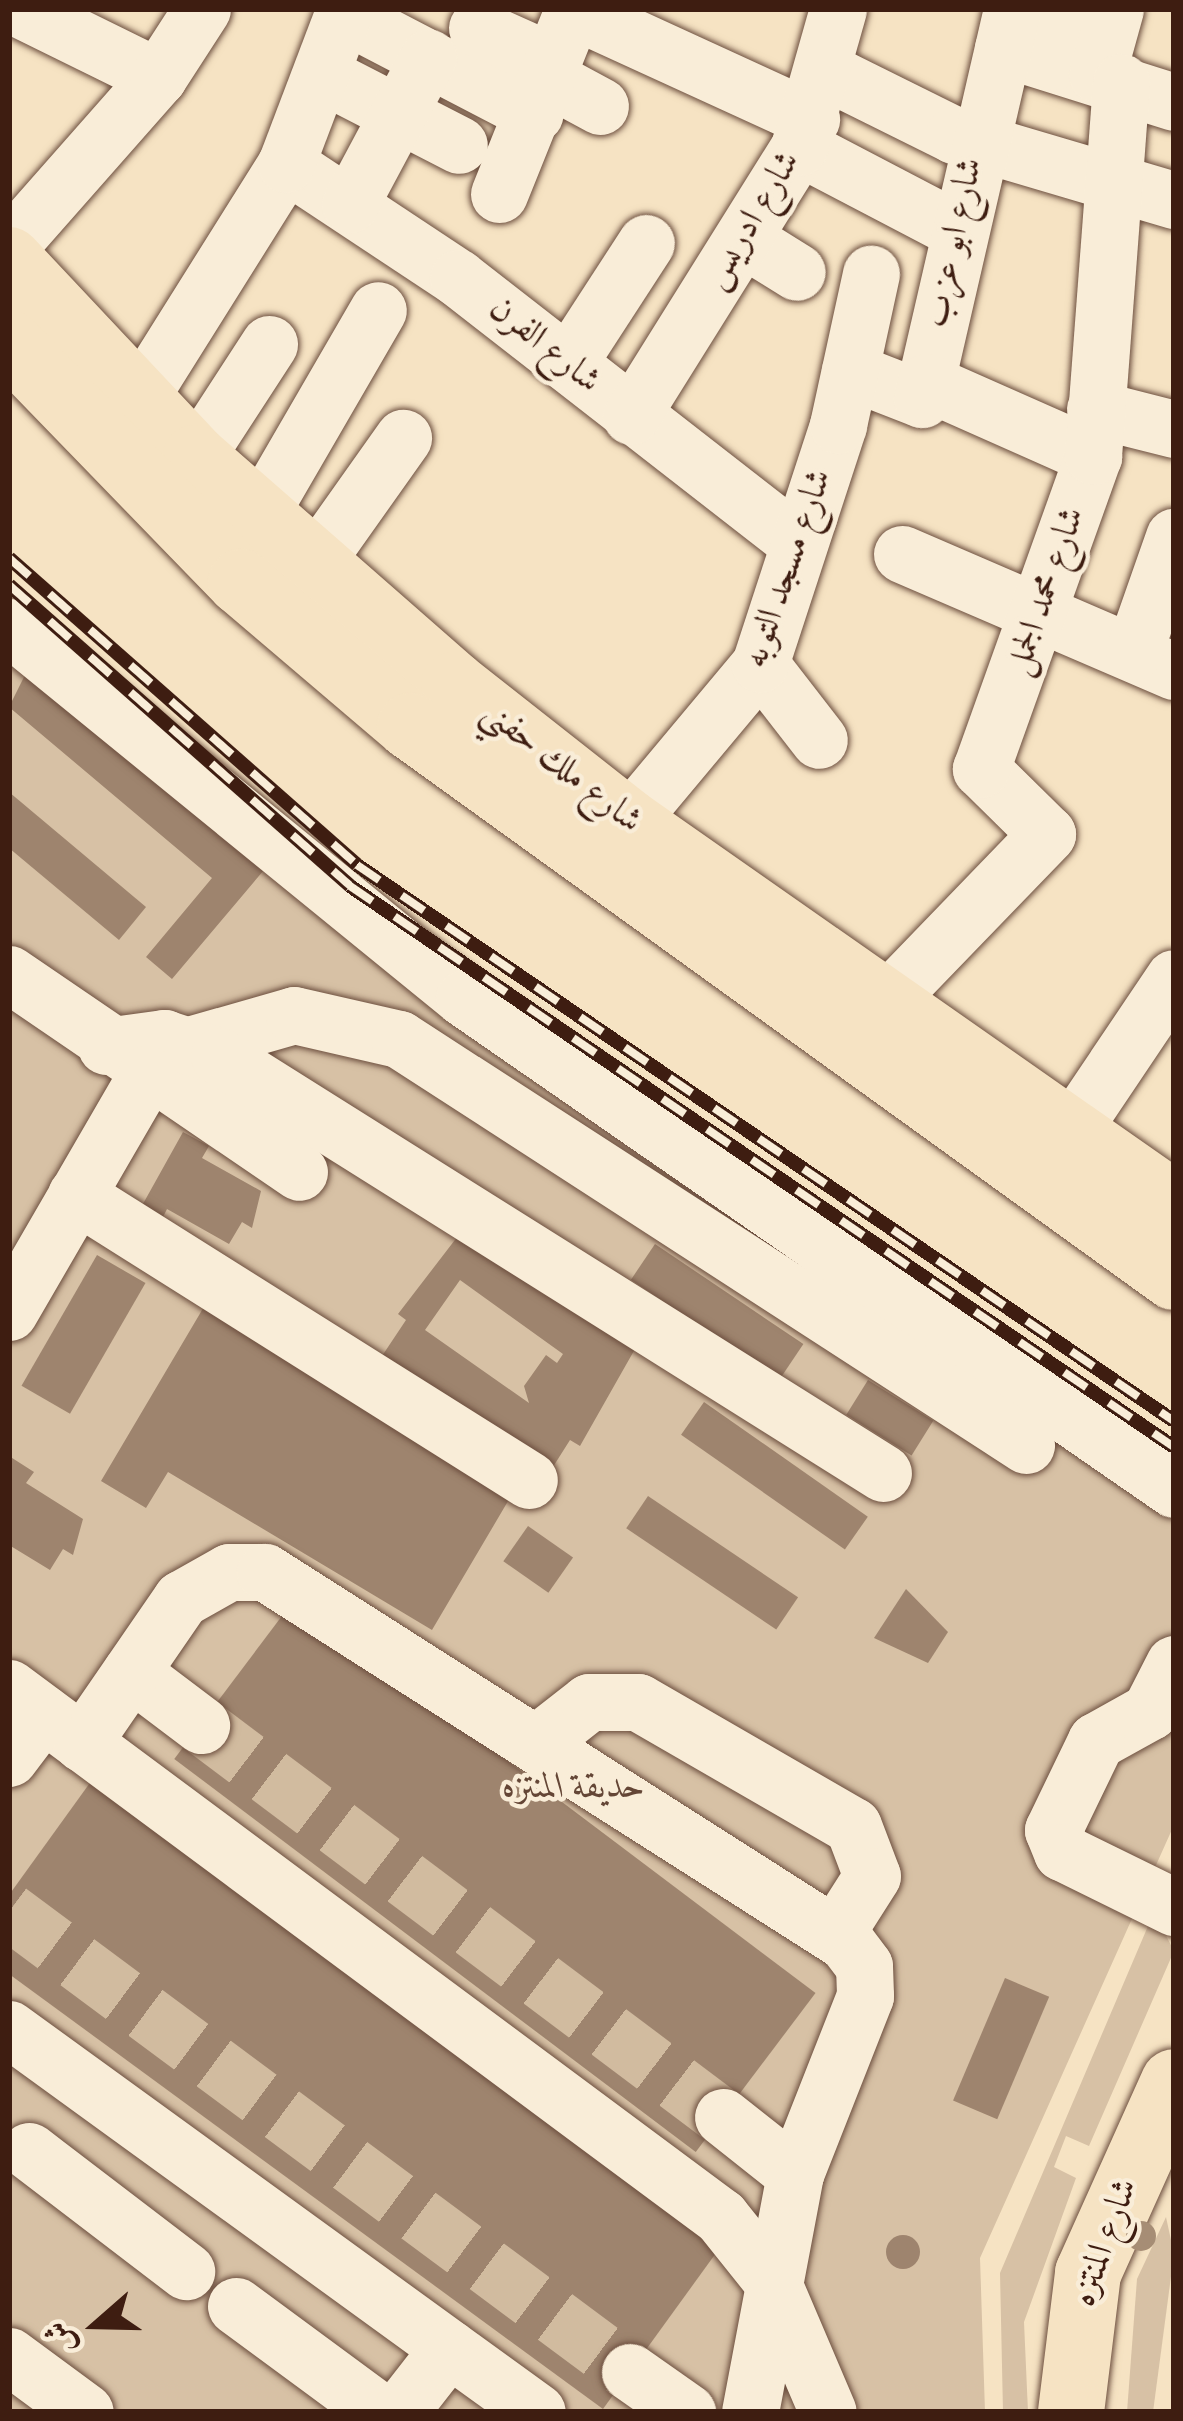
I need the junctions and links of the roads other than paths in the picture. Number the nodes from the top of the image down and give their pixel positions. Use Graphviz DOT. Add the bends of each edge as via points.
graph roads {
  1 [pos="20,9"];
  2 [pos="202,9"];
  3 [pos="1115,9"];
  4 [pos="344,11"];
  5 [pos="621,19"];
  6 [pos="477,28"];
  7 [pos="1059,47"];
  8 [pos="428,58"];
  9 [pos="818,62"];
  10 [pos="321,74"];
  11 [pos="158,77"];
  12 [pos="545,84"];
  13 [pos="1174,102"];
  14 [pos="601,106"];
  15 [pos="399,114"];
  16 [pos="976,142"];
  17 [pos="459,145"];
  18 [pos="286,164"];
  19 [pos="1108,181"];
  20 [pos="499,194"];
  21 [pos="1174,200"];
  22 [pos="350,204"];
  23 [pos="958,230"];
  24 [pos="744,239"];
  25 [pos="646,243"];
  26 [pos="9,246"];
  27 [pos="9,260"];
  28 [pos="797,272"];
  29 [pos="871,274"];
  30 [pos="378,310"];
  31 [pos="9,344"];
  32 [pos="269,344"];
  33 [pos="568,363"];
  34 [pos="850,371"];
  35 [pos="926,382"];
  36 [pos="138,400"];
  37 [pos="631,416"];
  38 [pos="1174,430"];
  39 [pos="1094,433"];
  40 [pos="403,438"];
  41 [pos="195,458"];
  42 [pos="258,517"];
  43 [pos="1174,537"];
  44 [pos="794,540"];
  45 [pos="902,554"];
  46 [pos="313,565"];
  47 [pos="1044,609"];
  48 [pos="9,628"];
  49 [pos="1154,661"];
  50 [pos="760,664"];
  51 [pos="820,740"];
  52 [pos="628,822"];
  53 [pos="9,974"];
  54 [pos="1174,978"];
  55 [pos="886,1000"];
  56 [pos="148,1055"];
  57 [pos="1071,1131"];
  58 [pos="299,1172"];
  59 [pos="76,1195"];
  60 [pos="1174,1204"];
  61 [pos="1174,1277"];
  62 [pos="9,1312"];
  63 [pos="1026,1445"];
  64 [pos="883,1473"];
  65 [pos="530,1480"];
  66 [pos="1174,1489"];
  67 [pos="1174,1664"];
  68 [pos="130,1672"];
  69 [pos="45,1715"];
  70 [pos="201,1725"];
  71 [pos="538,1742"];
  72 [pos="9,1758"];
  73 [pos="1174,1907"];
  74 [pos="835,1934"];
  75 [pos="9,2029"];
  76 [pos="80,2080"];
  77 [pos="1174,2082"];
  78 [pos="723,2117"];
  79 [pos="19,2163"];
  80 [pos="795,2174"];
  81 [pos="186,2271"];
  82 [pos="772,2281"];
  83 [pos="236,2306"];
  84 [pos="449,2348"];
  85 [pos="805,2348"];
  86 [pos="9,2356"];
  87 [pos="630,2372"];
  88 [pos="85,2412"];
  89 [pos="380,2412"];
  90 [pos="399,2412"];
  91 [pos="537,2412"];
  92 [pos="687,2412"];
  93 [pos="750,2412"];
  94 [pos="790,2412"];
  95 [pos="828,2412"];
  96 [pos="1071,2412"];
  1 -- 11 [label="street"];
  2 -- 11 [label="street"];
  3 -- 7 [label="street"];
  4 -- 8 [label="street"];
  4 -- 10 [label="street"];
  5 -- 9 [label="street"];
  5 -- 12 [label="street" via="573,10"];
  6 -- 12 [label="street"];
  7 -- 13 [label="street"];
  7 -- 16 [label="street, شارع ابو عزب"];
  7 -- 19 [label="street, شارع محمد الجمل"];
  8 -- 12 [label="street"];
  8 -- 15 [label="street"];
  9 -- 16 [label="street"];
  9 -- 23 [label="street"];
  9 -- 24 [label="street, شارع ادريس"];
  10 -- 15 [label="street"];
  10 -- 18 [label="street"];
  11 -- 26 [label="street"];
  12 -- 14 [label="street"];
  12 -- 20 [label="street"];
  15 -- 17 [label="street"];
  15 -- 22 [label="street"];
  16 -- 19 [label="street"];
  16 -- 23 [label="street, شارع ابو عزب"];
  18 -- 22 [label="street, شارع الفرن"];
  18 -- 36 [label="street"];
  19 -- 21 [label="street"];
  19 -- 39 [label="street, شارع محمد الجمل"];
  22 -- 33 [label="street, شارع الفرن"];
  23 -- 35 [label="street, شارع ابو عزب"];
  24 -- 28 [label="street"];
  24 -- 37 [label="street, شارع ادريس"];
  25 -- 33 [label="street"];
  27 -- 36 [label="highway, شارع ملك حفني"];
  29 -- 34 [label="street, شارع مسجد التوبه"];
  30 -- 42 [label="street"];
  31 -- 61 [label="highway, شارع ملك حفني" via="241,582 410,726"];
  32 -- 41 [label="street"];
  33 -- 37 [label="street, شارع الفرن"];
  34 -- 35 [label="street" via="910,403"];
  34 -- 44 [label="street, شارع مسجد التوبه"];
  35 -- 39 [label="street"];
  36 -- 41 [label="highway, شارع ملك حفني"];
  37 -- 44 [label="street, شارع الفرن"];
  38 -- 39 [label="street"];
  39 -- 47 [label="street, شارع محمد الجمل"];
  40 -- 46 [label="street"];
  41 -- 42 [label="highway, شارع ملك حفني"];
  42 -- 46 [label="highway, شارع ملك حفني"];
  43 -- 49 [label="street"];
  44 -- 50 [label="street, شارع مسجد التوبه"];
  45 -- 47 [label="street"];
  46 -- 52 [label="highway, شارع ملك حفني"];
  47 -- 49 [label="street"];
  47 -- 55 [label="street, شارع محمد الجمل" via="981,770 1047,834"];
  48 -- 66 [label="street" via="464,998"];
  50 -- 51 [label="street"];
  50 -- 52 [label="street, شارع مسجد التوبه"];
  52 -- 55 [label="highway, شارع ملك حفني"];
  53 -- 56 [label="street"];
  54 -- 57 [label="street"];
  55 -- 57 [label="highway, شارع ملك حفني"];
  56 -- 58 [label="street"];
  56 -- 59 [label="street"];
  56 -- 63 [label="street" via="294,1015 399,1039"];
  56 -- 64 [label="street"];
  57 -- 60 [label="highway, شارع ملك حفني"];
  59 -- 62 [label="street"];
  59 -- 65 [label="street"];
  67 -- 73 [label="street" via="1150,1711 1096,1741 1052,1830 1062,1852"];
  68 -- 69 [label="street"];
  68 -- 70 [label="street"];
  68 -- 71 [label="street" via="195,1586 266,1572"];
  69 -- 72 [label="street"];
  69 -- 82 [label="street" via="691,2192"];
  71 -- 74 [label="street"];
  71 -- 74 [label="street" via="590,1702 638,1702 853,1826 872,1876"];
  74 -- 80 [label="street" via="864,1966 865,1996"];
  75 -- 76 [label="street"];
  76 -- 79 [label="street"];
  76 -- 84 [label="street"];
  77 -- 96 [label="highway, شارع المنتزه" via="1088,2273"];
  78 -- 80 [label="street"];
  79 -- 81 [label="street"];
  80 -- 82 [label="street"];
  82 -- 85 [label="street"];
  82 -- 93 [label="street"];
  83 -- 89 [label="street"];
  84 -- 90 [label="street"];
  84 -- 91 [label="street"];
  85 -- 94 [label="street"];
  85 -- 95 [label="street"];
  86 -- 88 [label="street"];
  87 -- 92 [label="street"];
}
